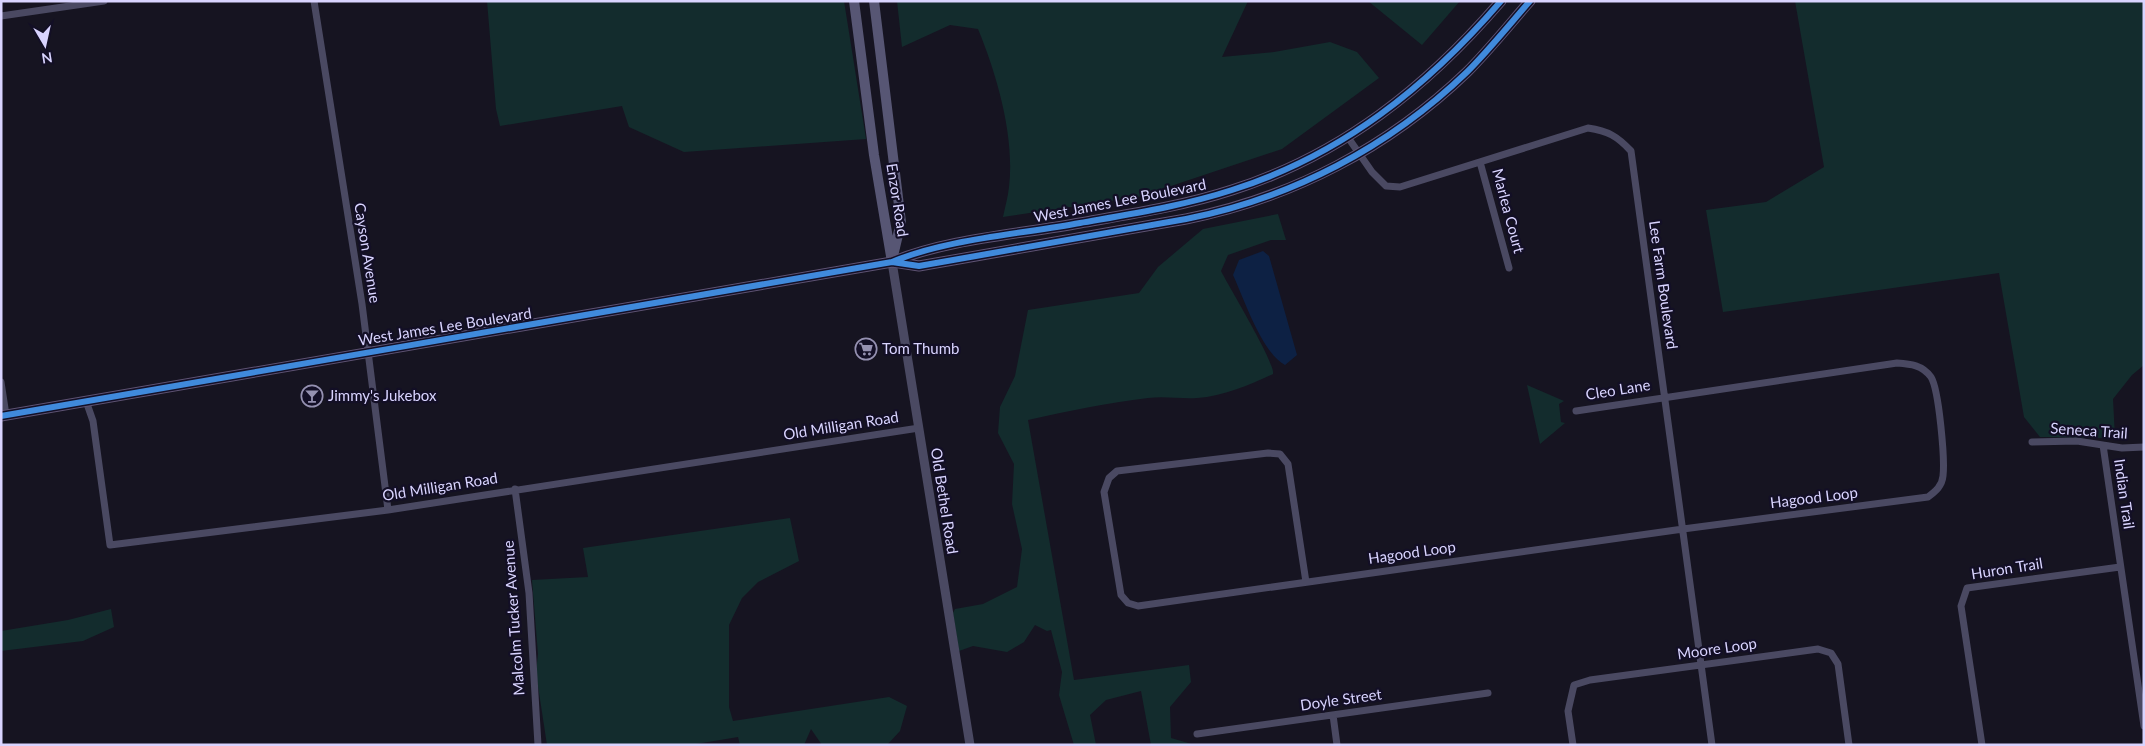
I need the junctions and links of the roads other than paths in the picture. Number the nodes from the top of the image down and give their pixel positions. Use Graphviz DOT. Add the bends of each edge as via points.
graph roads {
  1 [pos="104,1"];
  2 [pos="314,1"];
  3 [pos="854,1"];
  4 [pos="874,1"];
  5 [pos="1501,1"];
  6 [pos="1530,1"];
  7 [pos="1,16"];
  8 [pos="1347,136"];
  9 [pos="1359,154"];
  10 [pos="1480,162"];
  11 [pos="892,262"];
  12 [pos="1509,268"];
  13 [pos="368,352"];
  14 [pos="1,382"];
  15 [pos="1665,396"];
  16 [pos="86,401"];
  17 [pos="1576,410"];
  18 [pos="4,415"];
  19 [pos="919,428"];
  20 [pos="2032,442"];
  21 [pos="2103,444"];
  22 [pos="2144,447"];
  23 [pos="515,490"];
  24 [pos="388,510"];
  25 [pos="1683,529"];
  26 [pos="2120,567"];
  27 [pos="1306,582"];
  28 [pos="1702,666"];
  29 [pos="1488,693"];
  30 [pos="1333,715"];
  31 [pos="2144,726"];
  32 [pos="1197,734"];
  33 [pos="538,745"];
  34 [pos="970,745"];
  35 [pos="1337,745"];
  36 [pos="1573,745"];
  37 [pos="1712,745"];
  38 [pos="1849,745"];
  39 [pos="1982,745"];
  1 -- 7 [label="street"];
  2 -- 13 [label="street, Cayson Avenue"];
  3 -- 11 [label="main road, Enzor Road"];
  4 -- 11 [label="main road, Enzor Road" via="900,222"];
  5 -- 8 [label="main road, West James Lee Boulevard" via="1433,74 1378,117"];
  6 -- 9 [label="main road, West James Lee Boulevard" via="1438,98 1393,133"];
  8 -- 9 [label="street, Lee Farm Boulevard"];
  8 -- 11 [label="main road, West James Lee Boulevard" via="1262,179 1204,199 918,251"];
  9 -- 10 [label="street, Lee Farm Boulevard" via="1386,186 1400,187"];
  9 -- 11 [label="main road, West James Lee Boulevard" via="1280,193 1216,213 918,266"];
  10 -- 12 [label="street, Marlea Court"];
  10 -- 15 [label="street, Lee Farm Boulevard" via="1588,128 1606,130 1618,137 1630,151"];
  11 -- 13 [label="main road, West James Lee Boulevard"];
  11 -- 19 [label="street, Old Bethel Road"];
  13 -- 16 [label="main road, West James Lee Boulevard"];
  13 -- 24 [label="street, Cayson Avenue"];
  14 -- 18 [label="street"];
  15 -- 17 [label="street, Cleo Lane"];
  15 -- 25 [label="street, Lee Farm Boulevard"];
  15 -- 25 [label="street, Hagood Loop" via="1897,362 1919,365 1931,378 1938,399 1944,476 1938,490 1928,497"];
  16 -- 18 [label="main road, West James Lee Boulevard"];
  16 -- 24 [label="street, Old Milligan Road" via="95,438 110,545"];
  19 -- 23 [label="street, Old Milligan Road"];
  19 -- 34 [label="street, Old Bethel Road"];
  20 -- 21 [label="street, Seneca Trail"];
  21 -- 22 [label="street, Seneca Trail" via="2122,448"];
  21 -- 26 [label="street, Indian Trail"];
  23 -- 24 [label="street, Old Milligan Road"];
  23 -- 33 [label="street, Malcolm Tucker Avenue" via="529,593"];
  25 -- 27 [label="street, Hagood Loop"];
  25 -- 28 [label="street, Lee Farm Boulevard"];
  26 -- 31 [label="street, Indian Trail"];
  26 -- 39 [label="street, Huron Trail" via="1966,588 1961,606"];
  27 -- 27 [label="street, Hagood Loop" via="1138,606 1128,603 1121,595 1104,492 1109,478 1117,471 1280,454 1288,464"];
  28 -- 36 [label="street, Moore Loop" via="1590,680 1574,685 1568,711"];
  28 -- 37 [label="street, Lee Farm Boulevard"];
  28 -- 38 [label="street, Moore Loop" via="1818,649 1831,653 1838,664"];
  29 -- 30 [label="street, Doyle Street"];
  30 -- 32 [label="street, Doyle Street"];
  30 -- 35 [label="street"];
}
